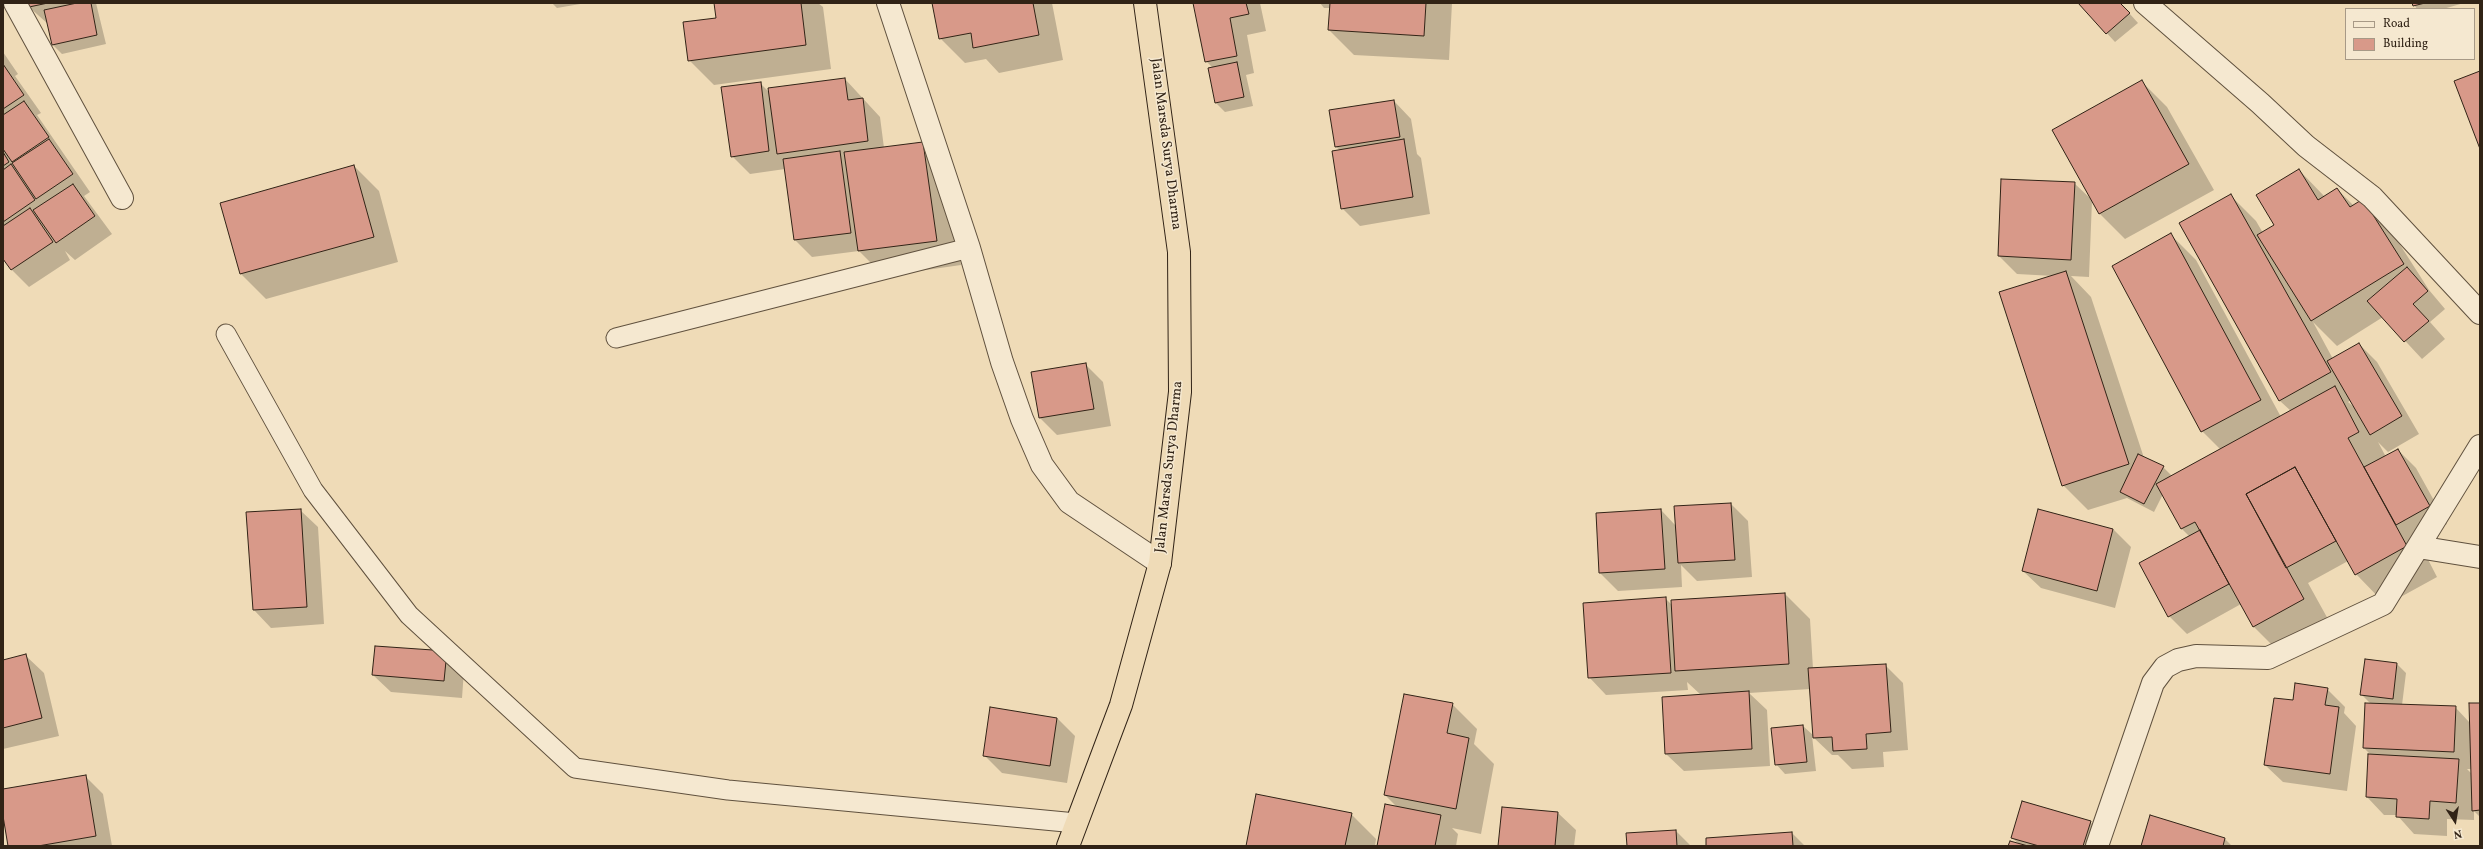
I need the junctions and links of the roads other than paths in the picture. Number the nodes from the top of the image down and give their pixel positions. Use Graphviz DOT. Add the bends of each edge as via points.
graph roads {
  1 [pos="15,3"];
  2 [pos="888,3"];
  3 [pos="1145,3"];
  4 [pos="2145,3"];
  5 [pos="122,198"];
  6 [pos="969,248"];
  7 [pos="2480,313"];
  8 [pos="226,334"];
  9 [pos="616,338"];
  10 [pos="2480,446"];
  11 [pos="2418,547"];
  12 [pos="2480,556"];
  13 [pos="1160,563"];
  14 [pos="1076,823"];
  15 [pos="1068,846"];
  16 [pos="2097,846"];
  1 -- 5 [label="street"];
  2 -- 6 [label="street"];
  3 -- 13 [label="highway, Jalan Marsda Surya Dharma" via="1179,252 1180,392"];
  4 -- 7 [label="street" via="2306,146 2372,197"];
  6 -- 9 [label="lane"];
  6 -- 13 [label="street" via="1002,362 1042,465 1069,502"];
  8 -- 14 [label="lane" via="313,490 409,614 575,768 728,790"];
  10 -- 11 [label="street"];
  11 -- 12 [label="street"];
  11 -- 16 [label="street" via="2383,604 2268,658 2196,656 2178,660 2165,668 2153,683"];
  13 -- 14 [label="highway, Jalan Marsda Surya Dharma" via="1121,705"];
  14 -- 15 [label="highway, Jalan Marsda Surya Dharma"];
}
